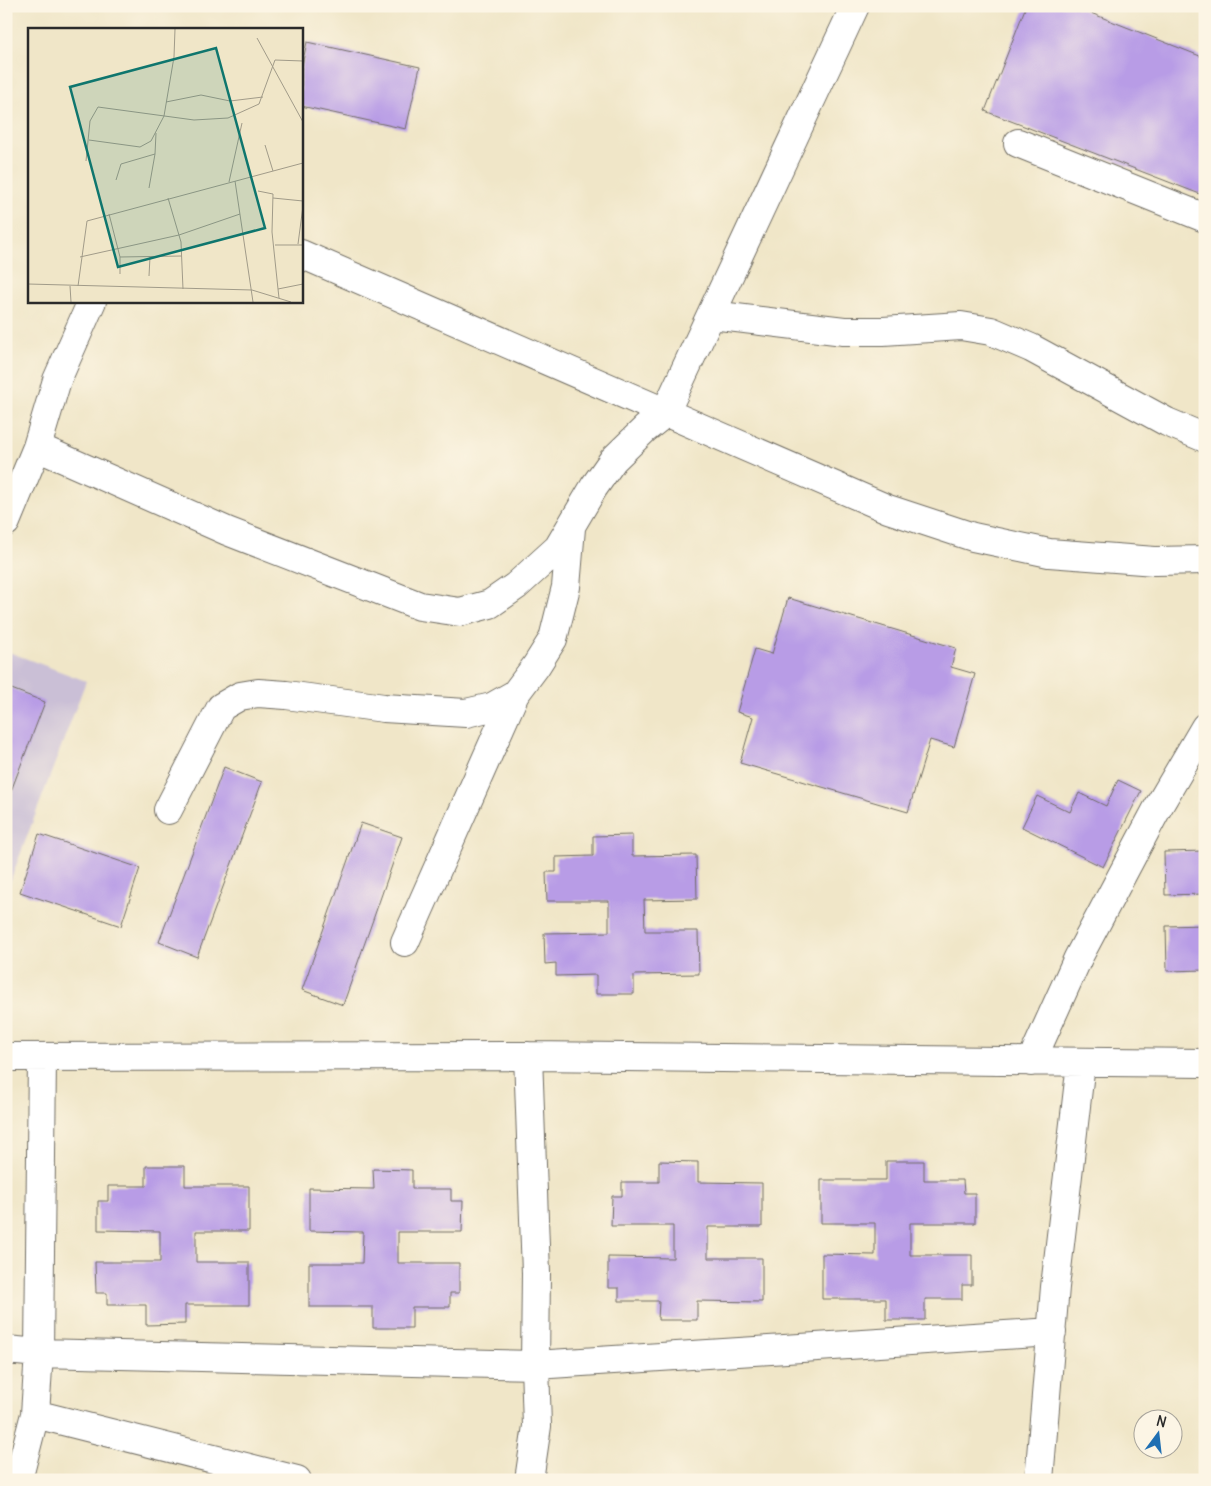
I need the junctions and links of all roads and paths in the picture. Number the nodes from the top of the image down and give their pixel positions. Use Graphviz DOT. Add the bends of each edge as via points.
graph roads {
  1 [pos="855,6"];
  2 [pos="1018,143"];
  3 [pos="1205,218"];
  4 [pos="302,254"];
  5 [pos="92,302"];
  6 [pos="712,316"];
  7 [pos="665,413"];
  8 [pos="1205,438"];
  9 [pos="37,447"];
  10 [pos="6,522"];
  11 [pos="572,523"];
  12 [pos="1205,560"];
  13 [pos="515,694"];
  14 [pos="1205,727"];
  15 [pos="168,810"];
  16 [pos="405,942"];
  17 [pos="528,1056"];
  18 [pos="6,1057"];
  19 [pos="42,1057"];
  20 [pos="1032,1062"];
  21 [pos="1081,1063"];
  22 [pos="1205,1063"];
  23 [pos="1052,1332"];
  24 [pos="6,1350"];
  25 [pos="39,1353"];
  26 [pos="535,1365"];
  27 [pos="35,1414"];
  28 [pos="265,1476"];
  29 [pos="18,1480"];
  30 [pos="297,1480"];
  31 [pos="529,1480"];
  32 [pos="1039,1480"];
  1 -- 6 [label="street"];
  2 -- 3 [label="street"];
  4 -- 7 [label="street"];
  5 -- 9 [label="street" via="57,380"];
  6 -- 7 [label="street"];
  6 -- 8 [label="street" via="844,331 961,326 991,331 1031,348 1166,422"];
  7 -- 11 [label="street" via="613,460"];
  7 -- 12 [label="street" via="888,509 973,537 1049,553 1155,561"];
  9 -- 10 [label="street"];
  9 -- 11 [label="street" via="227,531 420,606 460,612 490,604 516,586 558,548"];
  11 -- 13 [label="street" via="566,587 553,639"];
  13 -- 15 [label="street" via="492,707 466,713 384,708 286,695 258,693 240,696 221,706"];
  13 -- 16 [label="street"];
  14 -- 20 [label="street" via="1157,809 1078,958"];
  17 -- 19 [label="street"];
  17 -- 20 [label="street"];
  17 -- 26 [label="street" via="536,1273"];
  18 -- 19 [label="street"];
  19 -- 25 [label="street"];
  20 -- 21 [label="street"];
  21 -- 22 [label="street"];
  21 -- 23 [label="street"];
  23 -- 26 [label="street"];
  23 -- 32 [label="street"];
  24 -- 25 [label="street"];
  25 -- 26 [label="street"];
  25 -- 27 [label="street"];
  26 -- 31 [label="street" via="537,1426"];
  27 -- 28 [label="street"];
  27 -- 29 [label="street"];
  28 -- 30 [label="street"];
}
